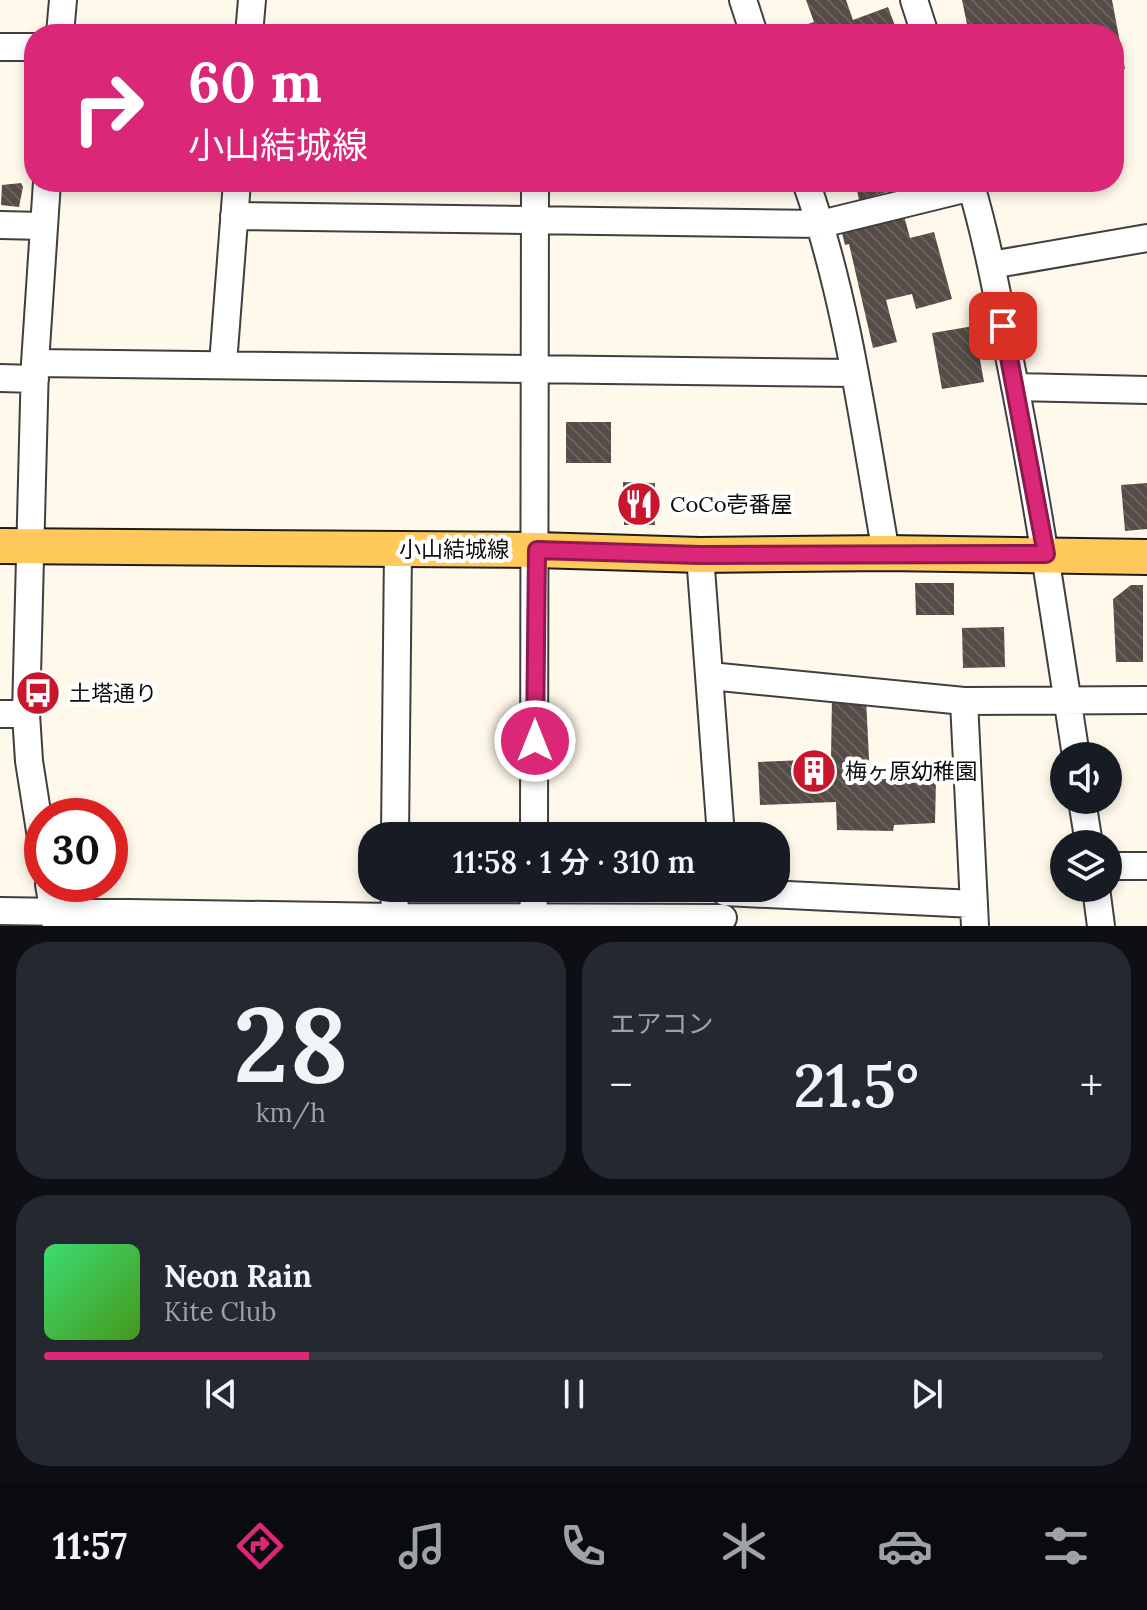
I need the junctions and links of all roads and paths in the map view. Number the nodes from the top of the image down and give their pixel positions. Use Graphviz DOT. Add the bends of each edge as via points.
graph roads {
  1 [pos="63,0"];
  2 [pos="252,0"];
  3 [pos="743,0"];
  4 [pos="914,0"];
  5 [pos="61,24"];
  6 [pos="250,24"];
  7 [pos="751,24"];
  8 [pos="922,24"];
  9 [pos="0,47"];
  10 [pos="24,47"];
  11 [pos="46,192"];
  12 [pos="236,192"];
  13 [pos="535,192"];
  14 [pos="810,192"];
  15 [pos="944,192"];
  16 [pos="973,192"];
  17 [pos="234,216"];
  18 [pos="535,219"];
  19 [pos="821,224"];
  20 [pos="0,225"];
  21 [pos="43,226"];
  22 [pos="1147,238"];
  23 [pos="991,265"];
  24 [pos="223,364"];
  25 [pos="535,369"];
  26 [pos="35,371"];
  27 [pos="854,373"];
  28 [pos="0,378"];
  29 [pos="1015,387"];
  30 [pos="1147,390"];
  31 [pos="14,546"];
  32 [pos="398,549"];
  33 [pos="537,550"];
  34 [pos="886,553"];
  35 [pos="1046,554"];
  36 [pos="700,555"];
  37 [pos="1147,557"];
  38 [pos="710,676"];
  39 [pos="1067,700"];
  40 [pos="1147,700"];
  41 [pos="964,701"];
  42 [pos="13,714"];
  43 [pos="1074,742"];
  44 [pos="35,798"];
  45 [pos="395,822"];
  46 [pos="534,822"];
  47 [pos="720,822"];
  48 [pos="1122,866"];
  49 [pos="1147,866"];
  50 [pos="395,902"];
  51 [pos="1098,902"];
  52 [pos="723,906"];
  53 [pos="0,911"];
  54 [pos="974,915"];
  55 [pos="55,919"];
  56 [pos="243,920"];
  57 [pos="394,922"];
  58 [pos="534,922"];
  59 [pos="1101,926"];
  1 -- 5 [label="street"];
  2 -- 6 [label="street"];
  3 -- 7 [label="street"];
  4 -- 8 [label="street"];
  9 -- 10 [label="street"];
  11 -- 21 [label="street"];
  12 -- 17 [label="street"];
  13 -- 18 [label="street"];
  14 -- 19 [label="street"];
  15 -- 19 [label="street"];
  16 -- 23 [label="street"];
  17 -- 18 [label="street"];
  17 -- 24 [label="street"];
  18 -- 19 [label="street"];
  18 -- 25 [label="street"];
  19 -- 27 [label="street"];
  20 -- 21 [label="street"];
  21 -- 26 [label="street"];
  22 -- 23 [label="street"];
  23 -- 29 [label="street"];
  24 -- 25 [label="street"];
  24 -- 26 [label="street"];
  25 -- 27 [label="street"];
  25 -- 33 [label="street"];
  26 -- 28 [label="street"];
  26 -- 31 [label="street"];
  27 -- 34 [label="street"];
  29 -- 30 [label="street"];
  29 -- 35 [label="street"];
  31 -- 32 [label="main road, 小山結城線"];
  31 -- 42 [label="street"];
  32 -- 33 [label="main road, 小山結城線"];
  32 -- 45 [label="street"];
  33 -- 36 [label="main road, 小山結城線"];
  33 -- 46 [label="street"];
  34 -- 35 [label="main road, 小山結城線"];
  34 -- 36 [label="main road, 小山結城線"];
  35 -- 37 [label="main road, 小山結城線"];
  35 -- 39 [label="street"];
  36 -- 38 [label="street"];
  38 -- 41 [label="street"];
  38 -- 47 [label="street"];
  39 -- 40 [label="street"];
  39 -- 41 [label="street"];
  39 -- 43 [label="street"];
  41 -- 54 [label="street"];
  42 -- 44 [label="street"];
  48 -- 49 [label="street"];
  50 -- 57 [label="street"];
  51 -- 59 [label="street"];
  52 -- 54 [label="street"];
  52 -- 58 [label="street"];
  53 -- 55 [label="street"];
  55 -- 56 [label="street"];
  56 -- 57 [label="street"];
  57 -- 58 [label="street"];
}
